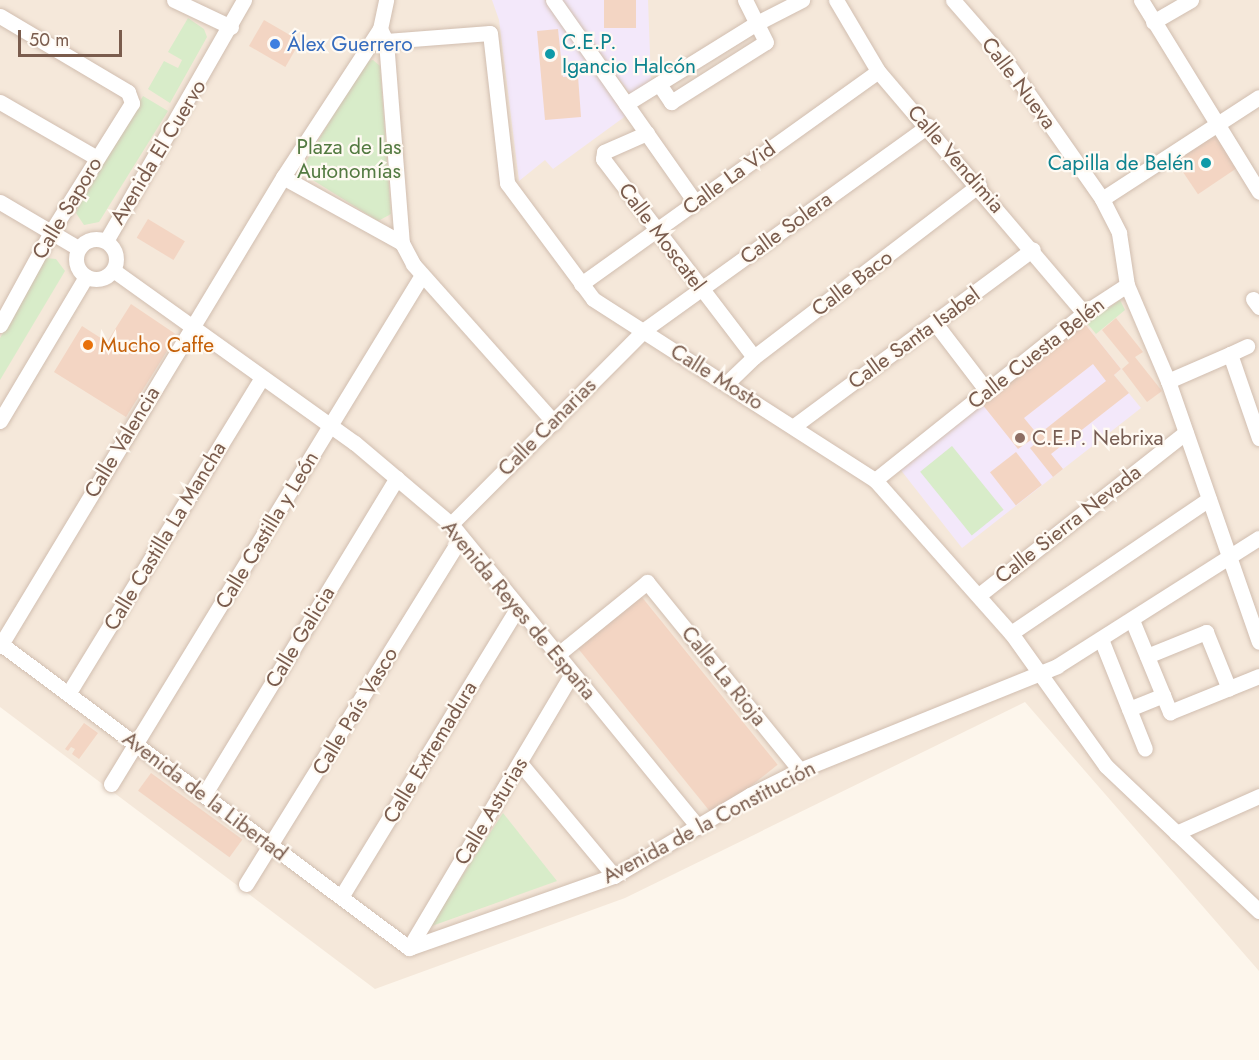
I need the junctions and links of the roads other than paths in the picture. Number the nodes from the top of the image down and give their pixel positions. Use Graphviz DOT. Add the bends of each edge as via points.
graph roads {
  1 [pos="176,0"];
  2 [pos="198,0"];
  3 [pos="244,0"];
  4 [pos="386,0"];
  5 [pos="553,0"];
  6 [pos="745,0"];
  7 [pos="802,0"];
  8 [pos="836,0"];
  9 [pos="953,0"];
  10 [pos="1141,0"];
  11 [pos="1191,0"];
  12 [pos="206,15"];
  13 [pos="0,16"];
  14 [pos="1153,22"];
  15 [pos="755,24"];
  16 [pos="231,27"];
  17 [pos="383,35"];
  18 [pos="878,71"];
  19 [pos="659,84"];
  20 [pos="1259,97"];
  21 [pos="0,102"];
  22 [pos="626,104"];
  23 [pos="1217,125"];
  24 [pos="928,126"];
  25 [pos="647,133"];
  26 [pos="97,158"];
  27 [pos="283,177"];
  28 [pos="979,185"];
  29 [pos="1259,192"];
  30 [pos="1102,199"];
  31 [pos="0,202"];
  32 [pos="695,202"];
  33 [pos="657,230"];
  34 [pos="51,231"];
  35 [pos="106,241"];
  36 [pos="402,243"];
  37 [pos="78,248"];
  38 [pos="1033,249"];
  39 [pos="113,270"];
  40 [pos="422,275"];
  41 [pos="86,277"];
  42 [pos="581,284"];
  43 [pos="1127,285"];
  44 [pos="701,289"];
  45 [pos="5,303"];
  46 [pos="1084,313"];
  47 [pos="935,323"];
  48 [pos="0,325"];
  49 [pos="192,327"];
  50 [pos="644,330"];
  51 [pos="1247,346"];
  52 [pos="1230,354"];
  53 [pos="754,357"];
  54 [pos="262,378"];
  55 [pos="1168,381"];
  56 [pos="727,383"];
  57 [pos="987,391"];
  58 [pos="0,421"];
  59 [pos="554,422"];
  60 [pos="330,426"];
  61 [pos="794,426"];
  62 [pos="1186,432"];
  63 [pos="1259,438"];
  64 [pos="397,478"];
  65 [pos="875,480"];
  66 [pos="1209,499"];
  67 [pos="451,524"];
  68 [pos="461,537"];
  69 [pos="1259,538"];
  70 [pos="1229,558"];
  71 [pos="979,595"];
  72 [pos="518,607"];
  73 [pos="1132,620"];
  74 [pos="1011,633"];
  75 [pos="1101,639"];
  76 [pos="1259,642"];
  77 [pos="1,645"];
  78 [pos="557,655"];
  79 [pos="1147,657"];
  80 [pos="572,674"];
  81 [pos="1039,674"];
  82 [pos="1259,676"];
  83 [pos="1229,689"];
  84 [pos="68,694"];
  85 [pos="1163,695"];
  86 [pos="1129,709"];
  87 [pos="137,746"];
  88 [pos="1145,749"];
  89 [pos="520,763"];
  90 [pos="800,770"];
  91 [pos="111,784"];
  92 [pos="204,795"];
  93 [pos="1259,796"];
  94 [pos="698,826"];
  95 [pos="1176,833"];
  96 [pos="272,846"];
  97 [pos="614,876"];
  98 [pos="246,884"];
  99 [pos="341,897"];
  100 [pos="1259,911"];
  101 [pos="410,948"];
  1 -- 12 [label="street"];
  2 -- 12 [label="street"];
  3 -- 16 [label="street, Avenida El Cuervo"];
  4 -- 17 [label="street"];
  5 -- 22 [label="street"];
  6 -- 15 [label="street"];
  7 -- 15 [label="street"];
  8 -- 18 [label="street, Calle Vendimia"];
  9 -- 30 [label="street, Calle Nueva" via="1002,56"];
  10 -- 14 [label="street"];
  11 -- 14 [label="street"];
  12 -- 16 [label="street"];
  13 -- 26 [label="street, Calle Saporo" via="128,92 132,103"];
  14 -- 23 [label="street"];
  15 -- 19 [label="street"];
  15 -- 19 [label="street" via="766,42 671,102"];
  16 -- 35 [label="street, Avenida El Cuervo"];
  17 -- 27 [label="street"];
  17 -- 36 [label="street"];
  17 -- 42 [label="street, Calle Mosto" via="490,33 507,183"];
  18 -- 24 [label="street, Calle Vendimia"];
  18 -- 32 [label="street, Calle La Vid"];
  19 -- 22 [label="street"];
  20 -- 23 [label="street"];
  21 -- 26 [label="street"];
  22 -- 25 [label="street"];
  23 -- 29 [label="street"];
  23 -- 30 [label="street"];
  24 -- 28 [label="street, Calle Vendimia"];
  24 -- 44 [label="street, Calle Solera"];
  25 -- 32 [label="street"];
  25 -- 33 [label="street, Calle Moscatel" via="604,152 603,159"];
  26 -- 34 [label="street, Calle Saporo"];
  27 -- 36 [label="street"];
  27 -- 49 [label="street, Calle Valencia"];
  28 -- 38 [label="street, Calle Vendimia"];
  28 -- 53 [label="street, Calle Baco"];
  30 -- 43 [label="street, Calle Cuesta Belén" via="1119,233"];
  31 -- 34 [label="street"];
  32 -- 33 [label="street, Calle La Vid"];
  33 -- 42 [label="street, Calle La Vid"];
  33 -- 44 [label="street, Calle Moscatel"];
  34 -- 37 [label="street"];
  34 -- 45 [label="street, Calle Saporo"];
  35 -- 37 [label="street" via="87,240"];
  35 -- 39 [label="street" via="114,250"];
  36 -- 40 [label="street"];
  37 -- 41 [label="street" via="77,267"];
  38 -- 46 [label="street, Calle Vendimia"];
  38 -- 47 [label="street, Calle Santa Isabel"];
  39 -- 41 [label="street" via="104,278"];
  39 -- 49 [label="street, Avenida Reyes de España"];
  40 -- 59 [label="street"];
  40 -- 60 [label="street, Calle Castilla y León"];
  41 -- 58 [label="street"];
  42 -- 50 [label="street, Calle Mosto" via="593,300"];
  43 -- 46 [label="street, Calle Cuesta Belén"];
  43 -- 55 [label="street"];
  44 -- 50 [label="street, Calle Solera"];
  44 -- 53 [label="street, Calle Moscatel"];
  45 -- 48 [label="street, Calle Saporo"];
  46 -- 57 [label="street, Calle Cuesta Belén"];
  47 -- 57 [label="street"];
  47 -- 61 [label="street, Calle Santa Isabel"];
  49 -- 54 [label="street, Avenida Reyes de España"];
  49 -- 77 [label="street, Calle Valencia"];
  50 -- 56 [label="street, Calle Mosto"];
  50 -- 59 [label="street, Calle Canarias"];
  51 -- 52 [label="street"];
  52 -- 55 [label="street"];
  52 -- 63 [label="street"];
  53 -- 56 [label="street, Calle Baco"];
  54 -- 60 [label="street, Avenida Reyes de España"];
  54 -- 84 [label="street, Calle Castilla La Mancha"];
  55 -- 62 [label="street"];
  56 -- 61 [label="street, Calle Mosto"];
  57 -- 65 [label="street, Calle Cuesta Belén"];
  59 -- 67 [label="street, Calle Canarias"];
  60 -- 64 [label="street, Avenida Reyes de España"];
  60 -- 87 [label="street, Calle Castilla y León"];
  61 -- 65 [label="street, Calle Mosto"];
  62 -- 66 [label="street"];
  62 -- 71 [label="street, Calle Sierra Nevada"];
  64 -- 67 [label="street, Avenida Reyes de España"];
  64 -- 92 [label="street, Calle Galicia"];
  65 -- 71 [label="street, Calle Mosto"];
  66 -- 70 [label="street"];
  66 -- 74 [label="street"];
  67 -- 68 [label="street, Avenida Reyes de España"];
  68 -- 72 [label="street, Avenida Reyes de España"];
  68 -- 96 [label="street, Calle País Vasco"];
  69 -- 70 [label="street, Avenida de la Constitución"];
  70 -- 73 [label="street, Avenida de la Constitución"];
  70 -- 76 [label="street"];
  71 -- 74 [label="street, Calle Mosto"];
  72 -- 78 [label="street, Avenida Reyes de España"];
  72 -- 99 [label="street, Calle Extremadura"];
  73 -- 75 [label="street, Avenida de la Constitución"];
  73 -- 79 [label="street"];
  74 -- 81 [label="street, Calle Mosto"];
  75 -- 81 [label="street, Avenida de la Constitución"];
  75 -- 86 [label="street"];
  77 -- 84 [label="street, Avenida de la Libertad"];
  78 -- 80 [label="street, Avenida Reyes de España"];
  78 -- 90 [label="street, Calle La Rioja" via="647,582"];
  79 -- 83 [label="street" via="1206,633"];
  79 -- 85 [label="street"];
  80 -- 89 [label="street, Calle Asturias"];
  80 -- 94 [label="street, Avenida Reyes de España"];
  81 -- 90 [label="street, Avenida de la Constitución"];
  81 -- 95 [label="street, Calle Mosto" via="1106,766"];
  82 -- 83 [label="street"];
  83 -- 85 [label="street" via="1170,712"];
  84 -- 87 [label="street, Avenida de la Libertad"];
  85 -- 86 [label="street"];
  86 -- 88 [label="street"];
  87 -- 91 [label="street, Calle Castilla y León"];
  87 -- 92 [label="street, Avenida de la Libertad"];
  89 -- 97 [label="street"];
  89 -- 101 [label="street, Calle Asturias"];
  90 -- 94 [label="street, Avenida de la Constitución"];
  92 -- 96 [label="street, Avenida de la Libertad"];
  93 -- 95 [label="street"];
  94 -- 97 [label="street, Avenida de la Constitución"];
  95 -- 100 [label="street, Calle Mosto"];
  96 -- 98 [label="street, Calle País Vasco"];
  96 -- 99 [label="street, Avenida de la Libertad"];
  97 -- 101 [label="street, Avenida de la Constitución"];
  99 -- 101 [label="street, Avenida de la Libertad"];
}
